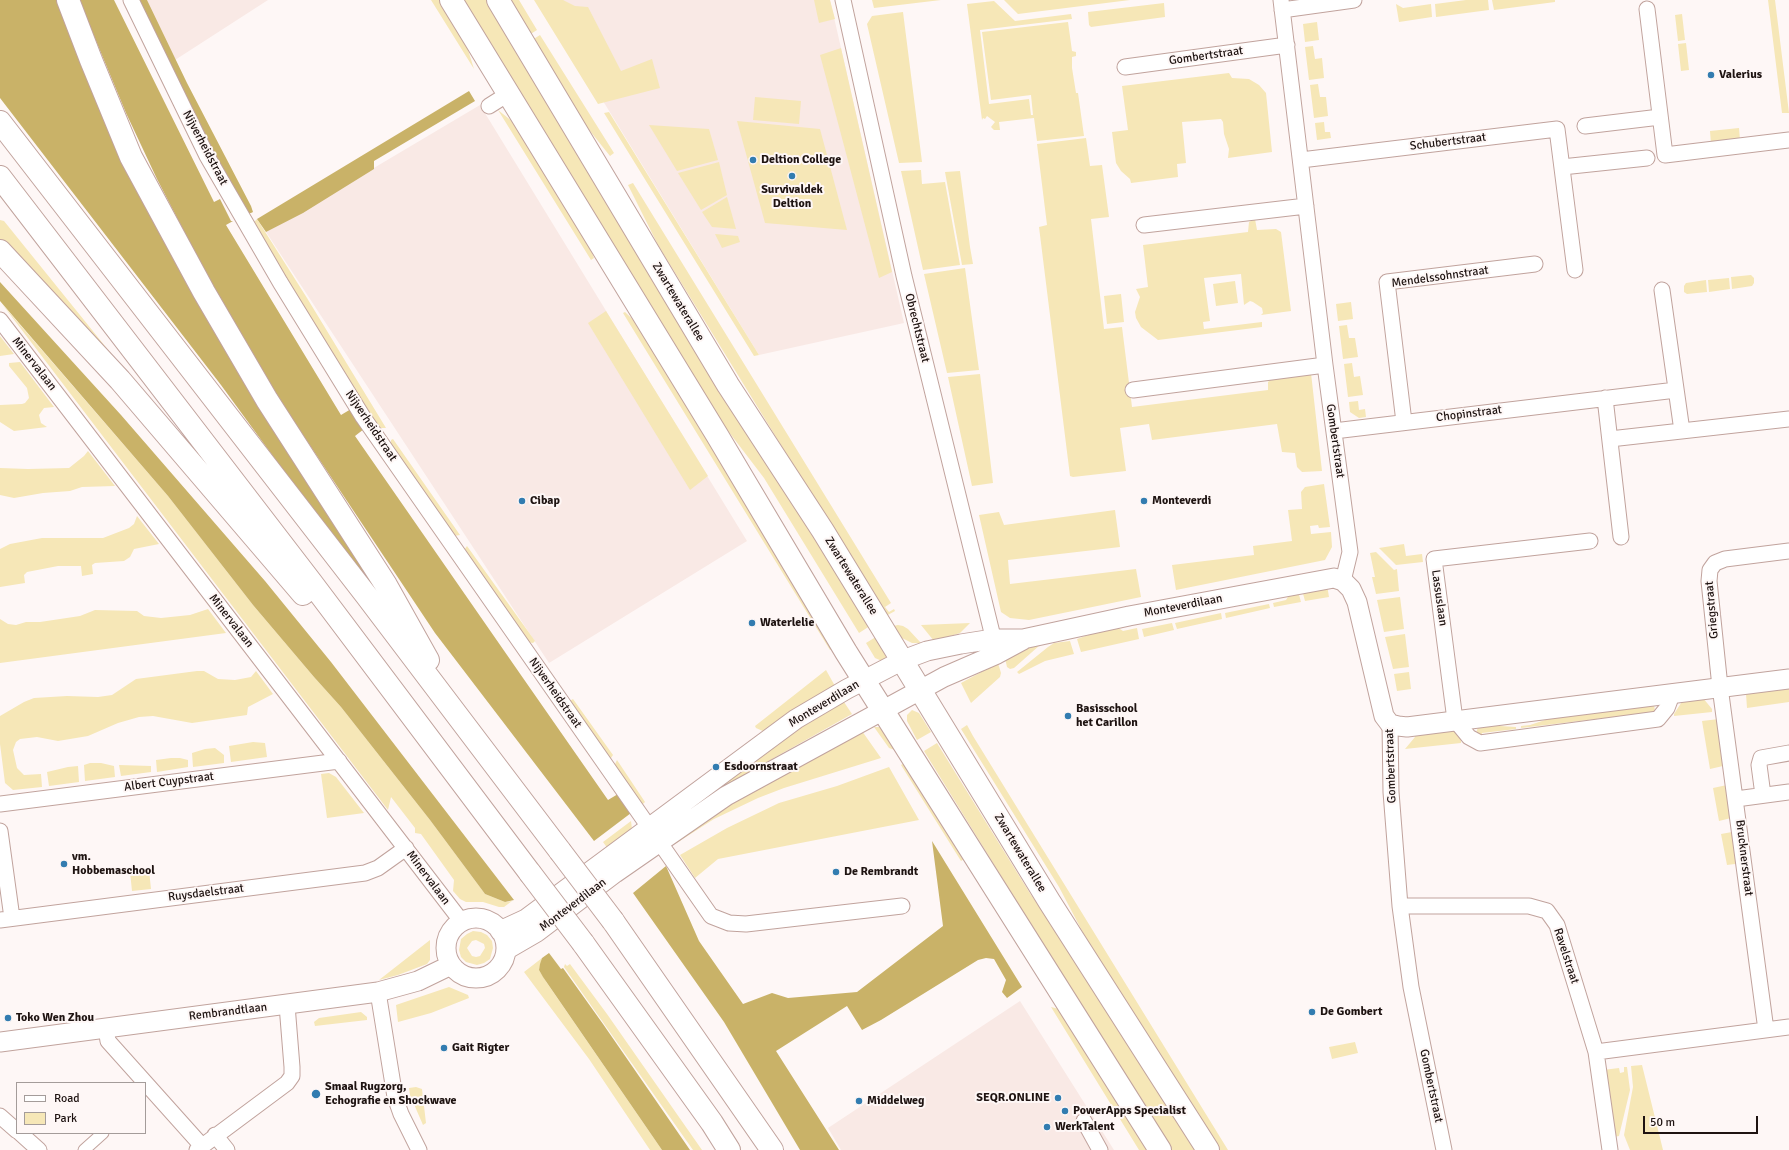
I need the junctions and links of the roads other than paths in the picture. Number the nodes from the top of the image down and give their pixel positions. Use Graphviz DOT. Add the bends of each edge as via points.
graph roads {
  1 [pos="68,0"];
  2 [pos="132,0"];
  3 [pos="451,0"];
  4 [pos="498,0"];
  5 [pos="843,0"];
  6 [pos="1354,0"];
  7 [pos="1282,5"];
  8 [pos="1647,9"];
  9 [pos="1287,45"];
  10 [pos="1125,67"];
  11 [pos="508,94"];
  12 [pos="489,106"];
  13 [pos="1660,117"];
  14 [pos="0,122"];
  15 [pos="1585,126"];
  16 [pos="1789,140"];
  17 [pos="1647,158"];
  18 [pos="1301,160"];
  19 [pos="1562,167"];
  20 [pos="0,177"];
  21 [pos="1306,206"];
  22 [pos="1144,225"];
  23 [pos="0,251"];
  24 [pos="1535,264"];
  25 [pos="1575,270"];
  26 [pos="1662,290"];
  27 [pos="0,320"];
  28 [pos="1325,365"];
  29 [pos="1133,390"];
  30 [pos="1676,390"];
  31 [pos="1605,398"];
  32 [pos="1789,419"];
  33 [pos="1404,422"];
  34 [pos="1334,431"];
  35 [pos="1682,431"];
  36 [pos="1610,439"];
  37 [pos="1622,537"];
  38 [pos="1590,541"];
  39 [pos="1789,551"];
  40 [pos="1343,581"];
  41 [pos="995,646"];
  42 [pos="903,660"];
  43 [pos="1789,679"];
  44 [pos="865,680"];
  45 [pos="1720,687"];
  46 [pos="921,690"];
  47 [pos="1674,692"];
  48 [pos="883,710"];
  49 [pos="1455,720"];
  50 [pos="1390,724"];
  51 [pos="471,736"];
  52 [pos="1789,753"];
  53 [pos="339,761"];
  54 [pos="1789,792"];
  55 [pos="1763,795"];
  56 [pos="472,798"];
  57 [pos="1736,799"];
  58 [pos="0,804"];
  59 [pos="0,831"];
  60 [pos="654,835"];
  61 [pos="406,848"];
  62 [pos="902,906"];
  63 [pos="1400,906"];
  64 [pos="6,919"];
  65 [pos="462,922"];
  66 [pos="500,931"];
  67 [pos="506,950"];
  68 [pos="451,965"];
  69 [pos="378,992"];
  70 [pos="287,1005"];
  71 [pos="1789,1027"];
  72 [pos="106,1028"];
  73 [pos="1766,1030"];
  74 [pos="0,1042"];
  75 [pos="1596,1052"];
  76 [pos="140,1082"];
  77 [pos="148,1092"];
  78 [pos="0,1116"];
  79 [pos="1084,1121"];
  80 [pos="16,1130"];
  81 [pos="21,1134"];
  82 [pos="102,1134"];
  83 [pos="215,1135"];
  84 [pos="199,1148"];
  85 [pos="39,1150"];
  86 [pos="84,1150"];
  87 [pos="227,1150"];
  88 [pos="419,1150"];
  89 [pos="729,1150"];
  90 [pos="772,1150"];
  91 [pos="1100,1150"];
  92 [pos="1160,1150"];
  93 [pos="1208,1150"];
  94 [pos="1444,1150"];
  95 [pos="1610,1150"];
  1 -- 51 [label="main road" via="131,157 200,285 267,400 386,585"];
  2 -- 60 [label="street, Nijverheidstraat" via="207,156 280,282 359,410"];
  3 -- 11 [label="main road"];
  4 -- 42 [label="main road, Zwartewaterallee" via="728,385"];
  5 -- 41 [label="street, Obrechtstraat" via="904,276"];
  6 -- 7 [label="street"];
  7 -- 9 [label="street, Gombertstraat"];
  8 -- 13 [label="street"];
  9 -- 10 [label="street, Gombertstraat"];
  9 -- 18 [label="street, Gombertstraat"];
  11 -- 12 [label="street"];
  11 -- 44 [label="main road"];
  13 -- 15 [label="street"];
  13 -- 16 [label="street" via="1665,156"];
  14 -- 51 [label="main road"];
  17 -- 19 [label="street"];
  18 -- 19 [label="street, Schubertstraat" via="1557,129"];
  18 -- 21 [label="street, Gombertstraat"];
  19 -- 25 [label="street, Schubertstraat"];
  20 -- 56 [label="main road" via="316,588"];
  21 -- 22 [label="street"];
  21 -- 28 [label="street, Gombertstraat"];
  23 -- 56 [label="main road" via="120,380 310,602 408,732"];
  24 -- 33 [label="street, Mendelssohnstraat" via="1387,282"];
  26 -- 30 [label="street"];
  27 -- 53 [label="street, Minervalaan"];
  28 -- 29 [label="street"];
  28 -- 34 [label="street, Gombertstraat"];
  30 -- 31 [label="street, Chopinstraat"];
  30 -- 35 [label="street"];
  31 -- 33 [label="street, Chopinstraat"];
  31 -- 36 [label="street"];
  32 -- 35 [label="street"];
  33 -- 34 [label="street, Chopinstraat"];
  34 -- 40 [label="street, Gombertstraat" via="1350,552"];
  35 -- 36 [label="street"];
  36 -- 37 [label="street"];
  38 -- 49 [label="street, Lassuslaan" via="1434,559"];
  39 -- 45 [label="street, Griegstraat" via="1725,559 1715,563 1710,570"];
  40 -- 41 [label="street, Monteverdilaan" via="1326,579 1129,616"];
  40 -- 50 [label="street, Gombertstraat" via="1351,589 1357,602 1381,705"];
  41 -- 42 [label="street, Monteverdilaan" via="928,651"];
  41 -- 46 [label="street, Monteverdilaan"];
  42 -- 44 [label="street, Monteverdilaan"];
  42 -- 46 [label="main road, Zwartewaterallee"];
  43 -- 45 [label="street"];
  44 -- 48 [label="main road"];
  44 -- 60 [label="street, Monteverdilaan" via="796,719"];
  45 -- 47 [label="street"];
  45 -- 57 [label="street, Brucknerstraat"];
  46 -- 48 [label="street, Monteverdilaan"];
  46 -- 93 [label="main road, Zwartewaterallee" via="1050,901"];
  47 -- 49 [label="street"];
  47 -- 49 [label="street" via="1667,708 1658,719 1480,743 1469,737"];
  48 -- 60 [label="street, Monteverdilaan"];
  48 -- 92 [label="main road"];
  49 -- 50 [label="street" via="1407,727"];
  50 -- 63 [label="street, Gombertstraat" via="1391,792"];
  51 -- 90 [label="main road, bridge" via="613,921"];
  52 -- 55 [label="street" via="1761,758 1759,765"];
  53 -- 58 [label="street, Albert Cuypstraat"];
  53 -- 61 [label="street, Minervalaan"];
  54 -- 55 [label="street"];
  55 -- 57 [label="street"];
  56 -- 89 [label="main road, bridge" via="583,944"];
  57 -- 73 [label="street, Brucknerstraat"];
  59 -- 64 [label="street"];
  60 -- 62 [label="street" via="711,916 729,923 746,924"];
  60 -- 66 [label="street, Monteverdilaan" via="605,859 526,919"];
  60 -- 67 [label="street, Monteverdilaan" via="537,932"];
  61 -- 64 [label="street, Ruysdaelstraat" via="378,868 365,873"];
  61 -- 65 [label="street, Minervalaan"];
  63 -- 75 [label="street, Ravelstraat" via="1529,906 1547,911 1557,925"];
  63 -- 94 [label="street, Gombertstraat" via="1411,987"];
  65 -- 66 [label="street" via="472,918 483,919"];
  65 -- 68 [label="street" via="453,929 446,944"];
  66 -- 67 [label="street" via="504,937"];
  67 -- 68 [label="street" via="498,968 481,978 462,975"];
  68 -- 69 [label="street, Rembrandtlaan" via="418,981"];
  69 -- 70 [label="street, Rembrandtlaan"];
  69 -- 88 [label="street" via="395,1097"];
  70 -- 72 [label="street, Rembrandtlaan"];
  70 -- 83 [label="street" via="292,1076"];
  71 -- 73 [label="street"];
  72 -- 74 [label="street, Rembrandtlaan"];
  72 -- 76 [label="street" via="108,1041"];
  73 -- 75 [label="street"];
  75 -- 95 [label="street, Ravelstraat"];
  77 -- 84 [label="street"];
  78 -- 80 [label="street"];
  79 -- 91 [label="street"];
  81 -- 85 [label="street"];
  82 -- 86 [label="street"];
  83 -- 84 [label="street"];
  83 -- 87 [label="street"];
}
